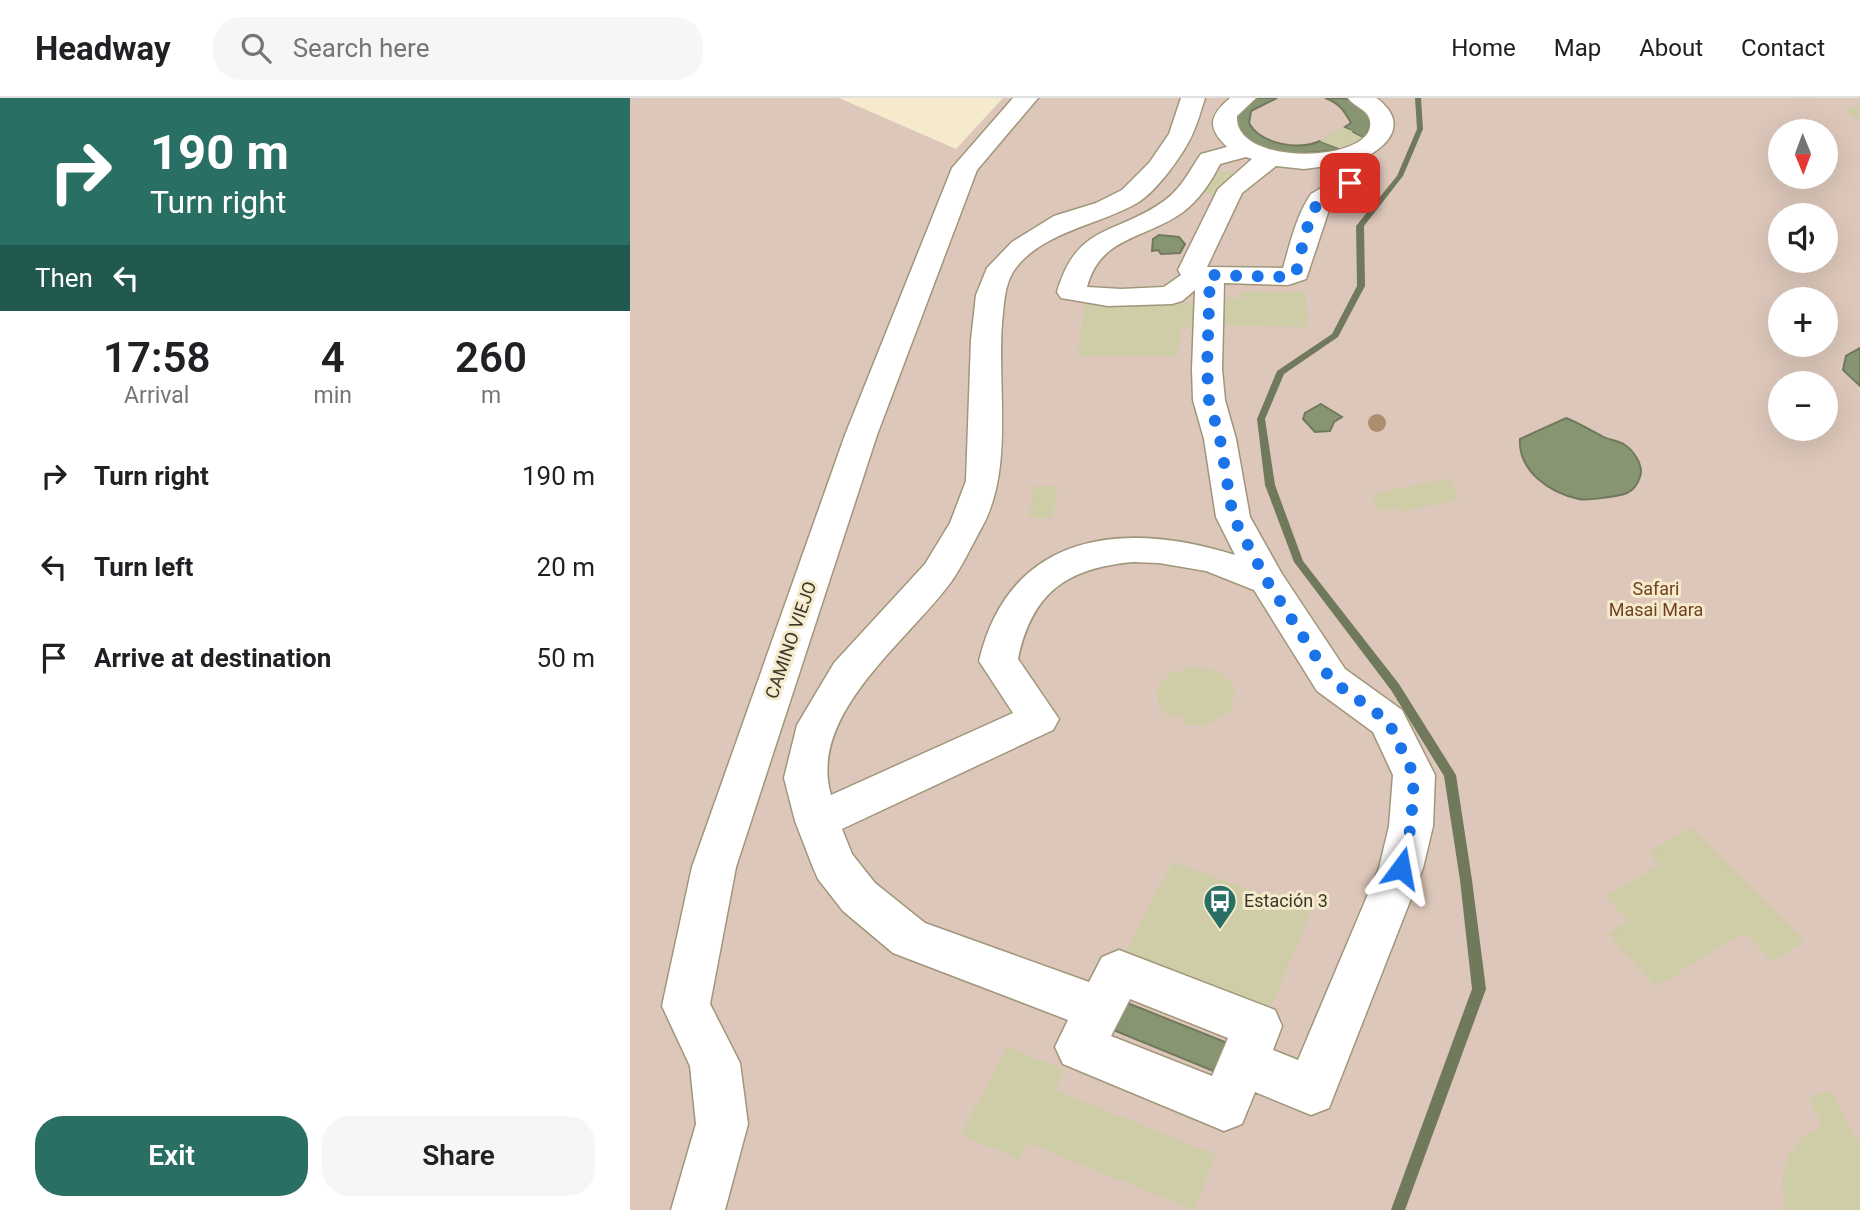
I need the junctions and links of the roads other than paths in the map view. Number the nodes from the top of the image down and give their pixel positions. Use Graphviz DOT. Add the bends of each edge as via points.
graph roads {
  1 [pos="1026,98"];
  2 [pos="1193,98"];
  3 [pos="1244,98"];
  4 [pos="1360,98"];
  5 [pos="1260,153"];
  6 [pos="1343,156"];
  7 [pos="1204,275"];
  8 [pos="1267,581"];
  9 [pos="817,821"];
  10 [pos="1100,1009"];
  11 [pos="1243,1062"];
  12 [pos="698,1210"];
  1 -- 12 [label="street, CAMINO VIEJO" via="965,167 861,435 714,867 686,1006 715,1063 722,1124"];
  2 -- 9 [label="street" via="1181,134 1131,196 1063,222 1022,248 1001,268 990,295 986,340 983,481 967,523 938,573 848,674 817,725 805,778"];
  3 -- 5 [label="street" via="1224,121 1230,137"];
  4 -- 6 [label="street" via="1380,113 1384,124 1370,145"];
  5 -- 6 [label="street" via="1305,161"];
  5 -- 7 [label="street" via="1231,189 1192,270"];
  5 -- 7 [label="street" via="1210,159 1174,206 1094,246 1074,273 1070,292 1113,298 1172,295 1180,284"];
  6 -- 7 [label="street" via="1362,163 1366,173 1320,200 1296,273 1287,277"];
  7 -- 8 [label="street" via="1209,400 1233,517"];
  8 -- 9 [label="street" via="1206,558 1140,548 1102,552 1043,577 1022,598 1006,628 998,661 1039,719"];
  8 -- 11 [label="street" via="1331,680 1388,721 1414,775 1411,826 1401,868 1311,1090"];
  9 -- 10 [label="street" via="834,864 859,897 909,938"];
  10 -- 11 [label="street" via="1119,972 1258,1026"];
  10 -- 11 [label="street" via="1080,1047 1224,1106"];
}
